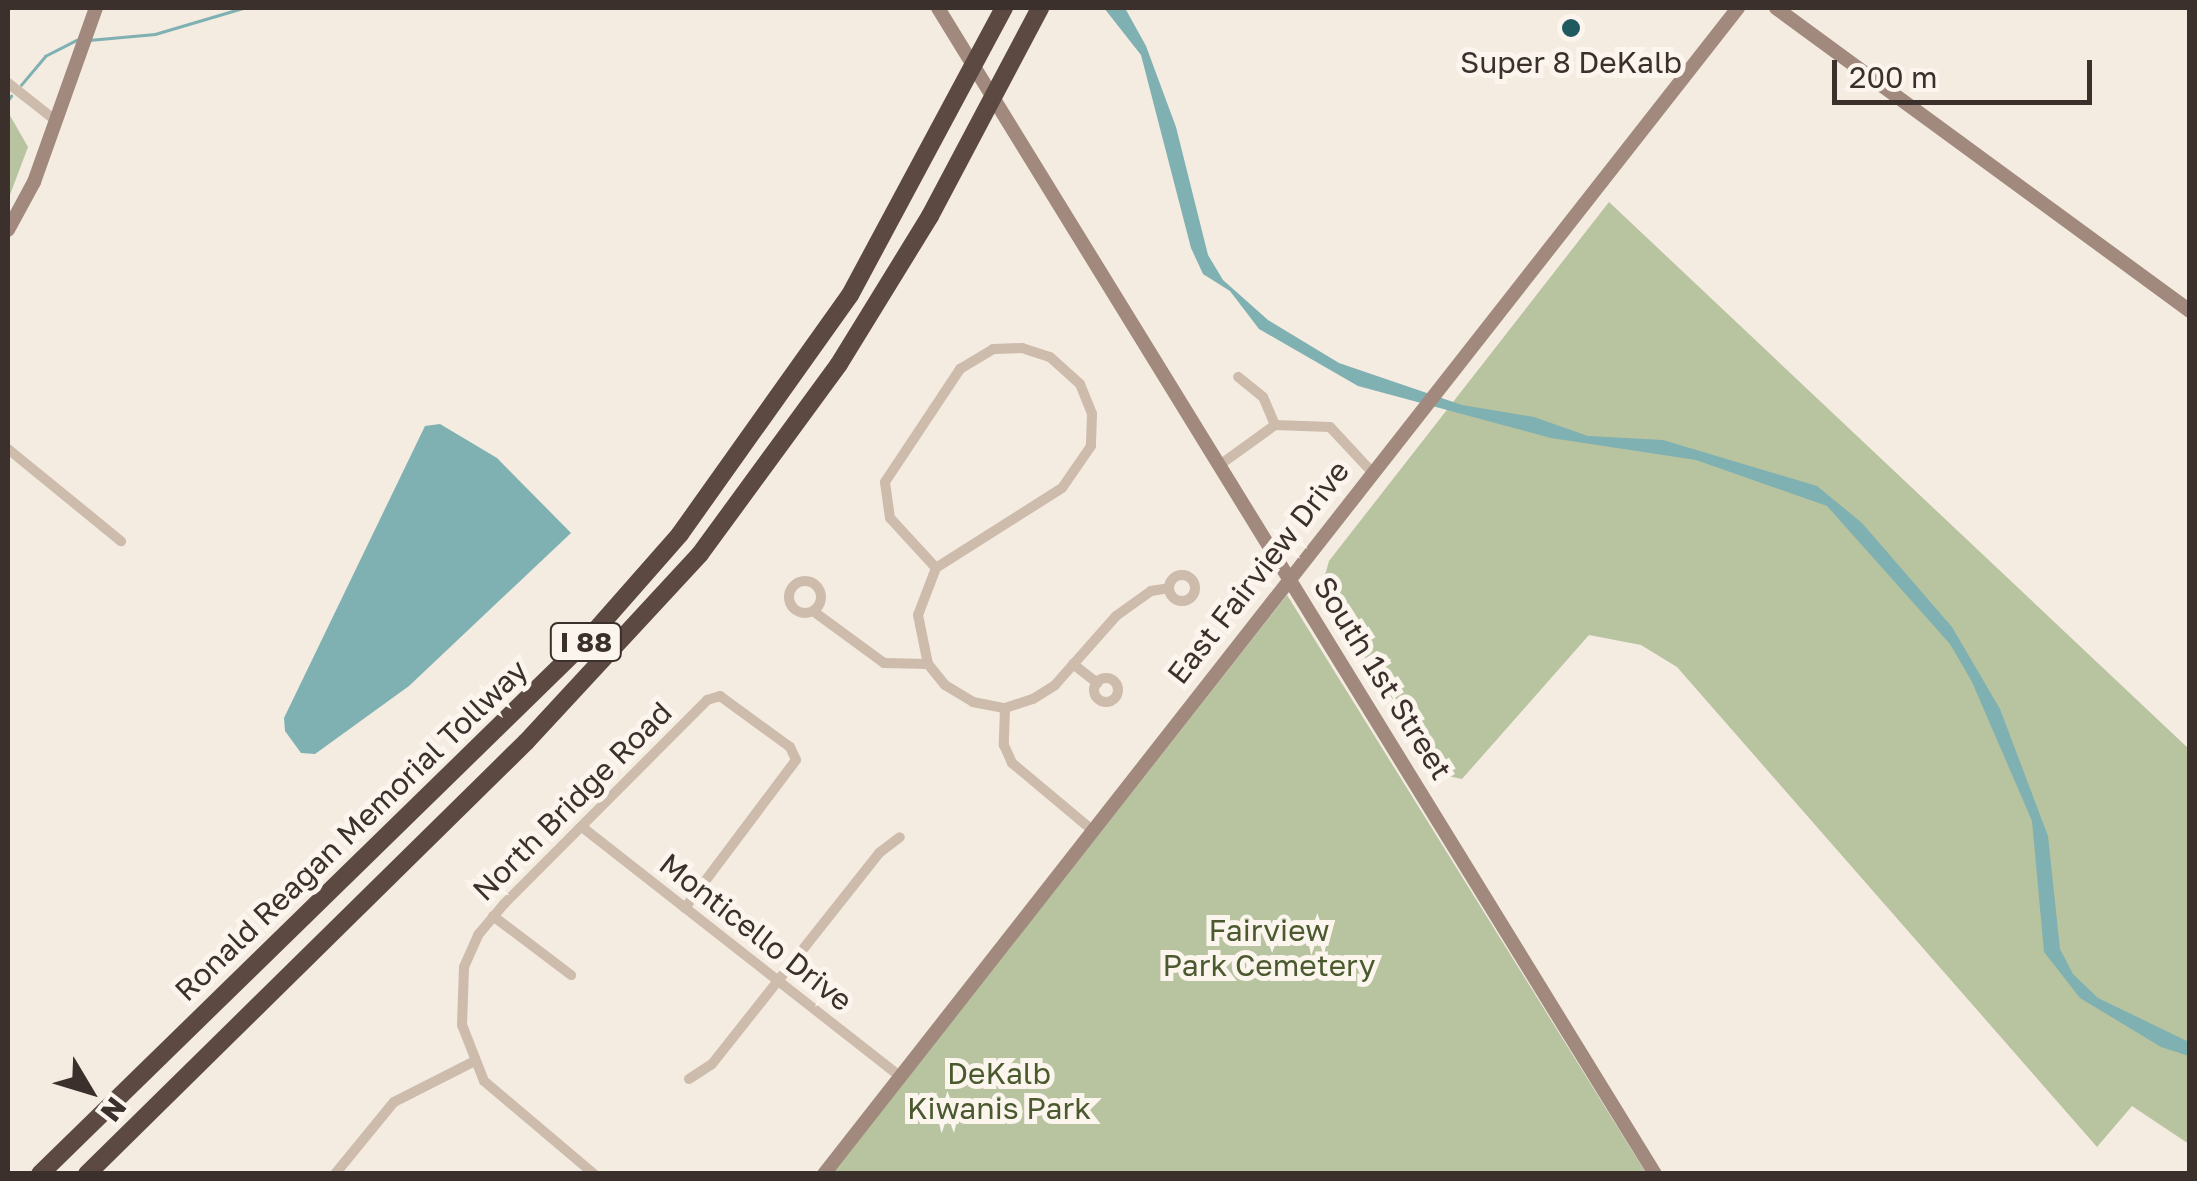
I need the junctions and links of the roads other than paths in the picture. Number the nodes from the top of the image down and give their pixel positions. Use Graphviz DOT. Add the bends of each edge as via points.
graph roads {
  1 [pos="96,8"];
  2 [pos="938,8"];
  3 [pos="1004,8"];
  4 [pos="1040,8"];
  5 [pos="1738,8"];
  6 [pos="1776,8"];
  7 [pos="8,84"];
  8 [pos="55,120"];
  9 [pos="8,230"];
  10 [pos="2190,311"];
  11 [pos="1238,377"];
  12 [pos="1276,425"];
  13 [pos="8,448"];
  14 [pos="1221,464"];
  15 [pos="1372,472"];
  16 [pos="121,541"];
  17 [pos="936,568"];
  18 [pos="1290,578"];
  19 [pos="1169,588"];
  20 [pos="813,611"];
  21 [pos="928,664"];
  22 [pos="1073,664"];
  23 [pos="1097,683"];
  24 [pos="1005,708"];
  25 [pos="582,827"];
  26 [pos="1091,829"];
  27 [pos="900,837"];
  28 [pos="685,908"];
  29 [pos="493,916"];
  30 [pos="571,975"];
  31 [pos="778,980"];
  32 [pos="473,1062"];
  33 [pos="900,1076"];
  34 [pos="690,1078"];
  35 [pos="40,1174"];
  36 [pos="86,1174"];
  37 [pos="334,1174"];
  38 [pos="594,1174"];
  39 [pos="824,1174"];
  40 [pos="1655,1174"];
  1 -- 8 [label="street"];
  2 -- 14 [label="street, South 1st Street"];
  3 -- 35 [label="highway, Ronald Reagan Memorial Tollway / I 88" via="850,295 680,534 587,640"];
  4 -- 36 [label="highway, Ronald Reagan Memorial Tollway / I 88" via="930,216 862,326 777,456 700,554 526,742"];
  5 -- 15 [label="street, East Fairview Drive"];
  6 -- 10 [label="street"];
  7 -- 8 [label="street"];
  8 -- 9 [label="street" via="34,182"];
  11 -- 12 [label="street" via="1263,397"];
  12 -- 14 [label="street"];
  12 -- 15 [label="street" via="1330,427"];
  13 -- 16 [label="street"];
  14 -- 18 [label="street, South 1st Street"];
  15 -- 18 [label="street, East Fairview Drive"];
  17 -- 17 [label="street" via="890,518 883,491 960,370 994,349 1034,350 1067,370 1087,400 1093,436 1078,474"];
  17 -- 21 [label="street" via="918,615"];
  18 -- 26 [label="street, East Fairview Drive"];
  18 -- 40 [label="street, South 1st Street"];
  19 -- 22 [label="street" via="1127,607"];
  20 -- 21 [label="street" via="884,663"];
  21 -- 24 [label="street" via="961,697"];
  22 -- 23 [label="street"];
  22 -- 24 [label="street" via="1044,693"];
  24 -- 26 [label="street" via="1004,745 1012,763"];
  25 -- 28 [label="street, Monticello Drive"];
  25 -- 28 [label="street, North Bridge Road" via="714,696 756,720 796,760"];
  25 -- 29 [label="street, North Bridge Road"];
  26 -- 33 [label="street, East Fairview Drive"];
  27 -- 31 [label="street" via="879,853"];
  28 -- 31 [label="street, Monticello Drive"];
  29 -- 30 [label="street"];
  29 -- 32 [label="street, North Bridge Road" via="474,943 460,989"];
  31 -- 33 [label="street, Monticello Drive"];
  31 -- 34 [label="street" via="712,1064"];
  32 -- 37 [label="street" via="394,1102"];
  32 -- 38 [label="street" via="495,1094"];
  33 -- 39 [label="street, East Fairview Drive"];
}
